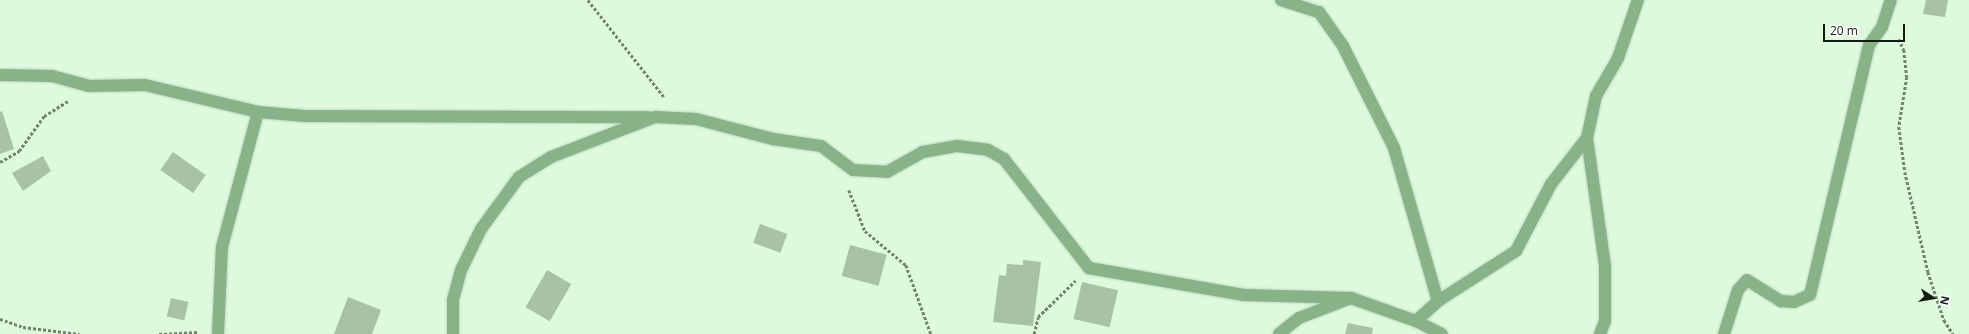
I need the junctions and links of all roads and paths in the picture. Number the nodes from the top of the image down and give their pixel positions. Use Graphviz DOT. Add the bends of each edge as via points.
graph roads {
  1 [pos="588,0"];
  2 [pos="1281,0"];
  3 [pos="1638,0"];
  4 [pos="1891,0"];
  5 [pos="1886,13"];
  6 [pos="0,75"];
  7 [pos="89,86"];
  8 [pos="258,112"];
  9 [pos="655,117"];
  10 [pos="696,120"];
  11 [pos="1587,138"];
  12 [pos="835,156"];
  13 [pos="0,162"];
  14 [pos="1089,268"];
  15 [pos="1351,298"];
  16 [pos="1438,301"];
  17 [pos="0,319"];
  18 [pos="1416,320"];
  19 [pos="219,332"];
  20 [pos="80,334"];
  21 [pos="159,334"];
  22 [pos="453,334"];
  23 [pos="932,334"];
  24 [pos="1034,334"];
  25 [pos="1279,334"];
  26 [pos="1442,334"];
  27 [pos="1600,334"];
  28 [pos="1724,334"];
  29 [pos="1953,334"];
  1 -- 10 [label="path" via="669,104"];
  2 -- 16 [label="street" via="1319,12 1343,46 1394,148"];
  3 -- 11 [label="street" via="1618,58 1596,96"];
  4 -- 5 [label="street"];
  5 -- 28 [label="street" via="1868,45 1810,295 1794,302 1781,301 1747,280 1738,290"];
  5 -- 29 [label="path" via="1904,50 1907,78 1899,126 1905,172 1928,272 1944,320"];
  6 -- 7 [label="street" via="52,76"];
  7 -- 8 [label="street" via="145,85"];
  7 -- 13 [label="path" via="44,116 19,151"];
  8 -- 9 [label="street" via="362,118"];
  8 -- 19 [label="street" via="222,247"];
  9 -- 10 [label="street"];
  9 -- 22 [label="street" via="551,157 519,177 481,229 461,270 453,300"];
  10 -- 12 [label="street" via="772,139 821,146"];
  11 -- 16 [label="street" via="1551,184 1516,250"];
  11 -- 27 [label="street" via="1605,266 1605,321"];
  12 -- 14 [label="street" via="853,170 887,172 923,152 957,146 988,150 1004,159"];
  12 -- 23 [label="path" via="865,232 906,265"];
  14 -- 15 [label="street" via="1244,296"];
  14 -- 24 [label="path" via="1038,317"];
  15 -- 18 [label="street"];
  15 -- 25 [label="street" via="1299,318"];
  16 -- 18 [label="street"];
  17 -- 20 [label="path" via="24,327"];
  18 -- 26 [label="street"];
  19 -- 21 [label="path"];
}
